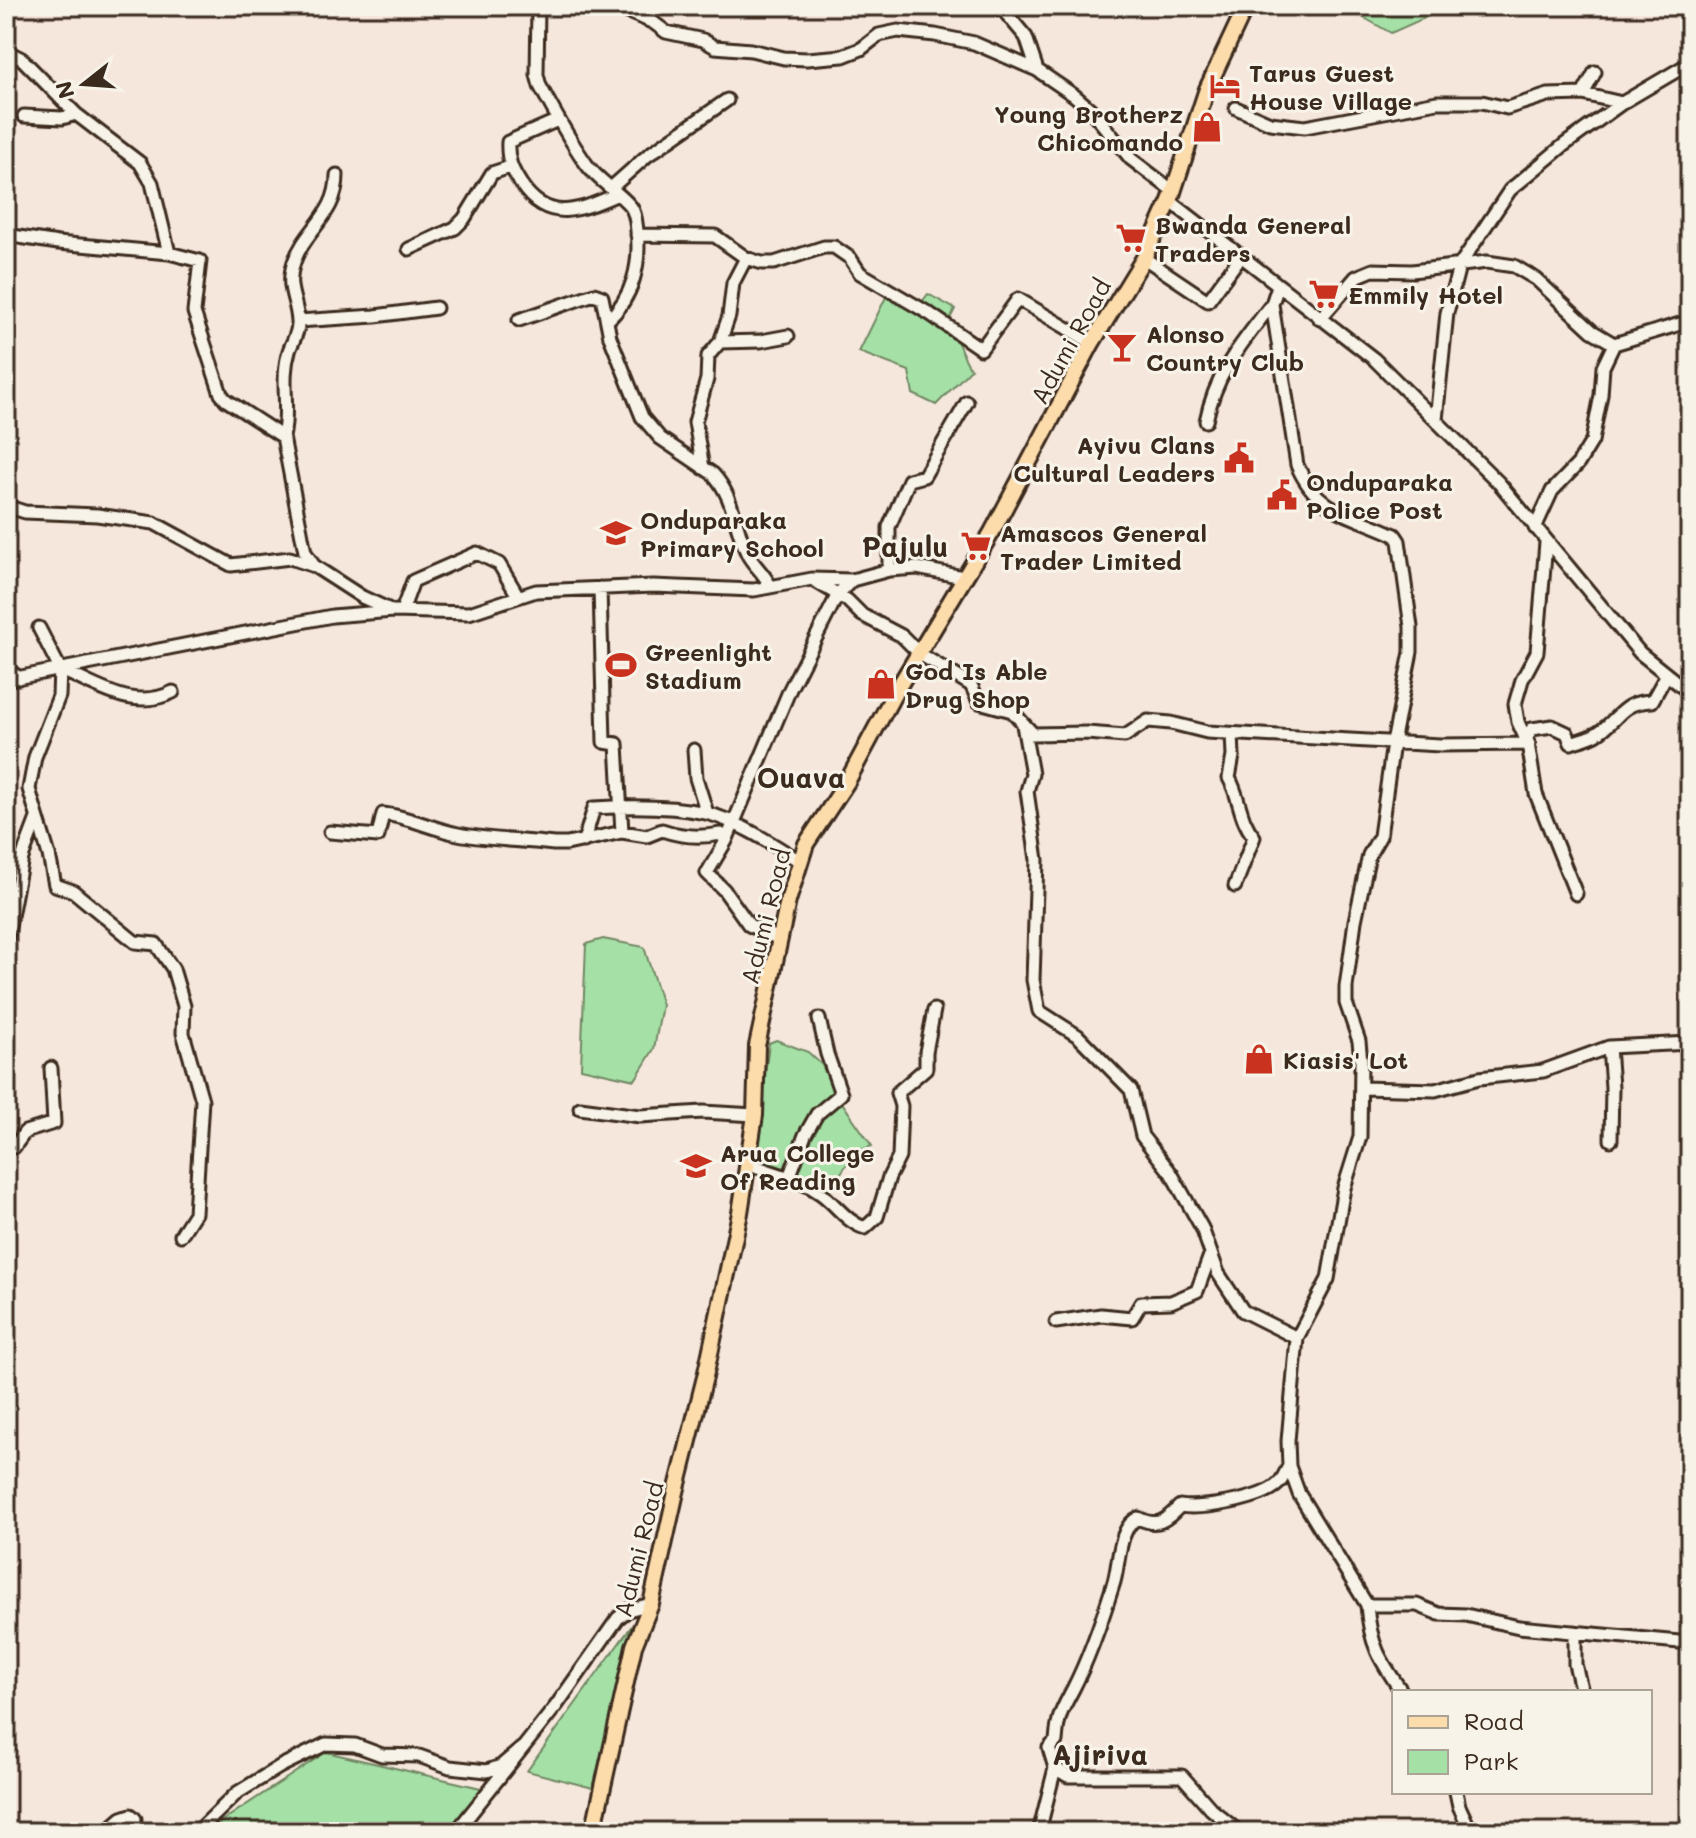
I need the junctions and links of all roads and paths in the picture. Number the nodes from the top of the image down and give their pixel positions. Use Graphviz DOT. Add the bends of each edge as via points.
graph roads {
  1 [pos="7,6"];
  2 [pos="538,6"];
  3 [pos="614,6"];
  4 [pos="1000,6"];
  5 [pos="1246,6"];
  6 [pos="6,26"];
  7 [pos="6,51"];
  8 [pos="1690,63"];
  9 [pos="1037,70"];
  10 [pos="1595,72"];
  11 [pos="1583,94"];
  12 [pos="727,100"];
  13 [pos="1622,103"];
  14 [pos="1236,108"];
  15 [pos="76,114"];
  16 [pos="24,116"];
  17 [pos="558,120"];
  18 [pos="510,167"];
  19 [pos="337,175"];
  20 [pos="615,191"];
  21 [pos="1172,196"];
  22 [pos="6,235"];
  23 [pos="637,235"];
  24 [pos="409,249"];
  25 [pos="169,253"];
  26 [pos="1241,256"];
  27 [pos="746,258"];
  28 [pos="1144,258"];
  29 [pos="1459,266"];
  30 [pos="1278,286"];
  31 [pos="1272,304"];
  32 [pos="436,308"];
  33 [pos="1320,319"];
  34 [pos="519,320"];
  35 [pos="608,320"];
  36 [pos="298,321"];
  37 [pos="1690,321"];
  38 [pos="788,336"];
  39 [pos="720,342"];
  40 [pos="1092,343"];
  41 [pos="1614,344"];
  42 [pos="967,402"];
  43 [pos="1436,420"];
  44 [pos="1206,421"];
  45 [pos="283,437"];
  46 [pos="703,468"];
  47 [pos="6,506"];
  48 [pos="1535,528"];
  49 [pos="1546,542"];
  50 [pos="314,566"];
  51 [pos="889,570"];
  52 [pos="963,577"];
  53 [pos="812,579"];
  54 [pos="852,580"];
  55 [pos="770,586"];
  56 [pos="600,588"];
  57 [pos="838,594"];
  58 [pos="518,596"];
  59 [pos="397,611"];
  60 [pos="39,628"];
  61 [pos="920,654"];
  62 [pos="6,668"];
  63 [pos="60,669"];
  64 [pos="1666,676"];
  65 [pos="12,679"];
  66 [pos="173,692"];
  67 [pos="1690,693"];
  68 [pos="1023,724"];
  69 [pos="1232,734"];
  70 [pos="1393,743"];
  71 [pos="1529,744"];
  72 [pos="694,750"];
  73 [pos="621,806"];
  74 [pos="707,813"];
  75 [pos="37,817"];
  76 [pos="734,825"];
  77 [pos="330,832"];
  78 [pos="622,832"];
  79 [pos="584,841"];
  80 [pos="726,841"];
  81 [pos="801,862"];
  82 [pos="1235,886"];
  83 [pos="1576,894"];
  84 [pos="779,939"];
  85 [pos="6,943"];
  86 [pos="934,1010"];
  87 [pos="819,1019"];
  88 [pos="1690,1043"];
  89 [pos="1609,1047"];
  90 [pos="51,1068"];
  91 [pos="1362,1088"];
  92 [pos="580,1108"];
  93 [pos="755,1115"];
  94 [pos="1611,1140"];
  95 [pos="6,1147"];
  96 [pos="748,1163"];
  97 [pos="790,1175"];
  98 [pos="181,1235"];
  99 [pos="1211,1253"];
  100 [pos="1056,1322"];
  101 [pos="1297,1338"];
  102 [pos="1289,1466"];
  103 [pos="651,1604"];
  104 [pos="1367,1605"];
  105 [pos="1575,1632"];
  106 [pos="1690,1643"];
  107 [pos="1401,1690"];
  108 [pos="1582,1690"];
  109 [pos="522,1748"];
  110 [pos="1055,1768"];
  111 [pos="1456,1794"];
  112 [pos="106,1832"];
  113 [pos="132,1832"];
  114 [pos="197,1832"];
  115 [pos="456,1832"];
  116 [pos="593,1832"];
  117 [pos="1039,1832"];
  118 [pos="1239,1832"];
  119 [pos="1471,1832"];
  1 -- 6 [label="street"];
  2 -- 17 [label="street" via="537,75"];
  3 -- 9 [label="street" via="666,32 777,57 843,56 879,35 905,31 974,43"];
  4 -- 9 [label="street" via="1026,37"];
  5 -- 21 [label="main road, Adumi Road" via="1207,89"];
  7 -- 15 [label="street" via="39,74"];
  8 -- 13 [label="street"];
  9 -- 21 [label="street" via="1090,109 1131,159"];
  10 -- 11 [label="street"];
  11 -- 13 [label="street"];
  11 -- 14 [label="street" via="1548,95 1507,108 1437,102 1305,127 1270,123"];
  12 -- 20 [label="street" via="648,155"];
  13 -- 29 [label="street" via="1510,190"];
  15 -- 16 [label="street"];
  15 -- 25 [label="street" via="149,175"];
  17 -- 18 [label="street" via="510,140"];
  17 -- 20 [label="street" via="590,169"];
  18 -- 20 [label="street" via="526,192 550,209 579,209"];
  18 -- 24 [label="street" via="492,173 455,228"];
  19 -- 36 [label="street" via="332,203 302,245 289,277"];
  20 -- 23 [label="street" via="634,213"];
  21 -- 26 [label="street"];
  21 -- 28 [label="main road, Adumi Road"];
  22 -- 25 [label="street"];
  23 -- 27 [label="street" via="715,236"];
  23 -- 35 [label="street" via="637,271"];
  25 -- 45 [label="street" via="200,261 194,312 221,394"];
  26 -- 28 [label="street" via="1208,301"];
  26 -- 30 [label="street"];
  27 -- 39 [label="street" via="733,283"];
  27 -- 40 [label="street" via="768,263 834,247 860,273 981,349 1018,299"];
  28 -- 40 [label="main road, Adumi Road"];
  29 -- 33 [label="street" via="1373,270 1356,277"];
  29 -- 41 [label="street" via="1514,266"];
  29 -- 43 [label="street" via="1447,313"];
  30 -- 31 [label="street"];
  30 -- 33 [label="street"];
  31 -- 44 [label="street" via="1221,372"];
  31 -- 70 [label="street" via="1297,465 1305,483 1335,511 1399,541 1411,652"];
  32 -- 36 [label="street"];
  33 -- 43 [label="street" via="1374,359"];
  34 -- 35 [label="street" via="599,294"];
  35 -- 46 [label="street" via="642,417 660,438"];
  36 -- 45 [label="street" via="284,372"];
  37 -- 41 [label="street"];
  38 -- 39 [label="street"];
  39 -- 46 [label="street" via="708,356 695,422"];
  40 -- 52 [label="main road, Adumi Road"];
  41 -- 48 [label="street" via="1603,367 1592,441 1552,491"];
  42 -- 51 [label="street" via="924,476 909,480 889,527"];
  43 -- 48 [label="street"];
  45 -- 50 [label="street" via="305,552"];
  46 -- 55 [label="street" via="726,490 748,554"];
  47 -- 50 [label="street" via="154,523 231,565 290,558"];
  48 -- 49 [label="street"];
  49 -- 64 [label="street" via="1640,653"];
  49 -- 71 [label="street" via="1537,652 1515,704"];
  50 -- 59 [label="street" via="362,597"];
  51 -- 52 [label="street" via="917,568"];
  51 -- 54 [label="street"];
  52 -- 61 [label="main road, Adumi Road"];
  53 -- 54 [label="street"];
  53 -- 55 [label="street"];
  53 -- 57 [label="street"];
  54 -- 57 [label="street"];
  55 -- 56 [label="street"];
  56 -- 58 [label="street"];
  56 -- 73 [label="street" via="604,742 617,744"];
  57 -- 61 [label="street"];
  57 -- 76 [label="street" via="790,689"];
  58 -- 59 [label="street" via="469,613"];
  58 -- 59 [label="street" via="499,564 477,553 413,581"];
  59 -- 63 [label="street" via="332,616"];
  60 -- 63 [label="street"];
  61 -- 68 [label="street" via="971,685 979,702 1012,711"];
  61 -- 81 [label="main road, Adumi Road" via="806,844"];
  62 -- 65 [label="street"];
  63 -- 65 [label="street"];
  63 -- 66 [label="street" via="123,699"];
  63 -- 75 [label="street" via="59,696 35,757 29,789"];
  64 -- 67 [label="street"];
  64 -- 71 [label="street" via="1652,701 1627,707 1595,735 1571,743 1567,733 1552,726 1532,729"];
  68 -- 69 [label="street" via="1033,734 1125,736 1148,721"];
  68 -- 99 [label="street" via="1037,860 1033,980 1039,1011 1078,1036 1131,1090 1142,1136 1171,1173"];
  69 -- 70 [label="street"];
  69 -- 82 [label="street" via="1229,778 1254,837"];
  70 -- 71 [label="street"];
  70 -- 91 [label="street" via="1380,836 1369,855 1346,987 1359,1041"];
  71 -- 83 [label="street" via="1536,794"];
  72 -- 74 [label="street"];
  73 -- 74 [label="street"];
  73 -- 78 [label="street"];
  73 -- 79 [label="street" via="594,808"];
  74 -- 76 [label="street"];
  75 -- 85 [label="street" via="22,858"];
  75 -- 98 [label="street" via="55,885 73,891 135,942 156,944 173,969 184,1006 183,1033 202,1100 195,1213"];
  76 -- 80 [label="street"];
  76 -- 81 [label="street"];
  77 -- 79 [label="street" via="378,836 383,814 459,834 554,844"];
  78 -- 79 [label="street"];
  78 -- 80 [label="street" via="647,836 662,830 704,838 721,834"];
  80 -- 84 [label="street" via="707,873 749,925"];
  81 -- 84 [label="main road, Adumi Road"];
  84 -- 93 [label="main road, Adumi Road" via="757,1046"];
  86 -- 97 [label="street" via="926,1068 897,1093 899,1157 877,1217 865,1228 853,1224 820,1193"];
  87 -- 97 [label="street" via="841,1094 817,1114"];
  88 -- 89 [label="street"];
  89 -- 91 [label="street" via="1543,1071 1479,1078 1435,1090"];
  89 -- 94 [label="street"];
  90 -- 95 [label="street" via="54,1123 25,1132 14,1147"];
  91 -- 101 [label="street" via="1360,1137 1344,1188 1328,1279"];
  92 -- 93 [label="street" via="640,1116"];
  93 -- 96 [label="main road, Adumi Road"];
  96 -- 97 [label="street"];
  96 -- 103 [label="main road, Adumi Road" via="704,1383"];
  99 -- 100 [label="street" via="1197,1291 1171,1302 1141,1303 1132,1318 1101,1315"];
  99 -- 101 [label="street" via="1243,1311"];
  101 -- 102 [label="street"];
  102 -- 104 [label="street" via="1299,1494"];
  102 -- 110 [label="street" via="1268,1491 1214,1507 1180,1506 1156,1524 1132,1521 1114,1583 1062,1706 1056,1741 1049,1748"];
  103 -- 109 [label="street" via="618,1618"];
  103 -- 116 [label="main road, Adumi Road" via="634,1646"];
  104 -- 105 [label="street" via="1417,1605 1439,1614"];
  104 -- 107 [label="street" via="1377,1657"];
  105 -- 106 [label="street"];
  105 -- 108 [label="street"];
  109 -- 114 [label="street" via="487,1771 326,1744 237,1793"];
  109 -- 115 [label="street"];
  110 -- 117 [label="street"];
  110 -- 118 [label="street" via="1068,1776 1182,1776"];
  111 -- 119 [label="street"];
  112 -- 113 [label="street" via="131,1815"];
}
